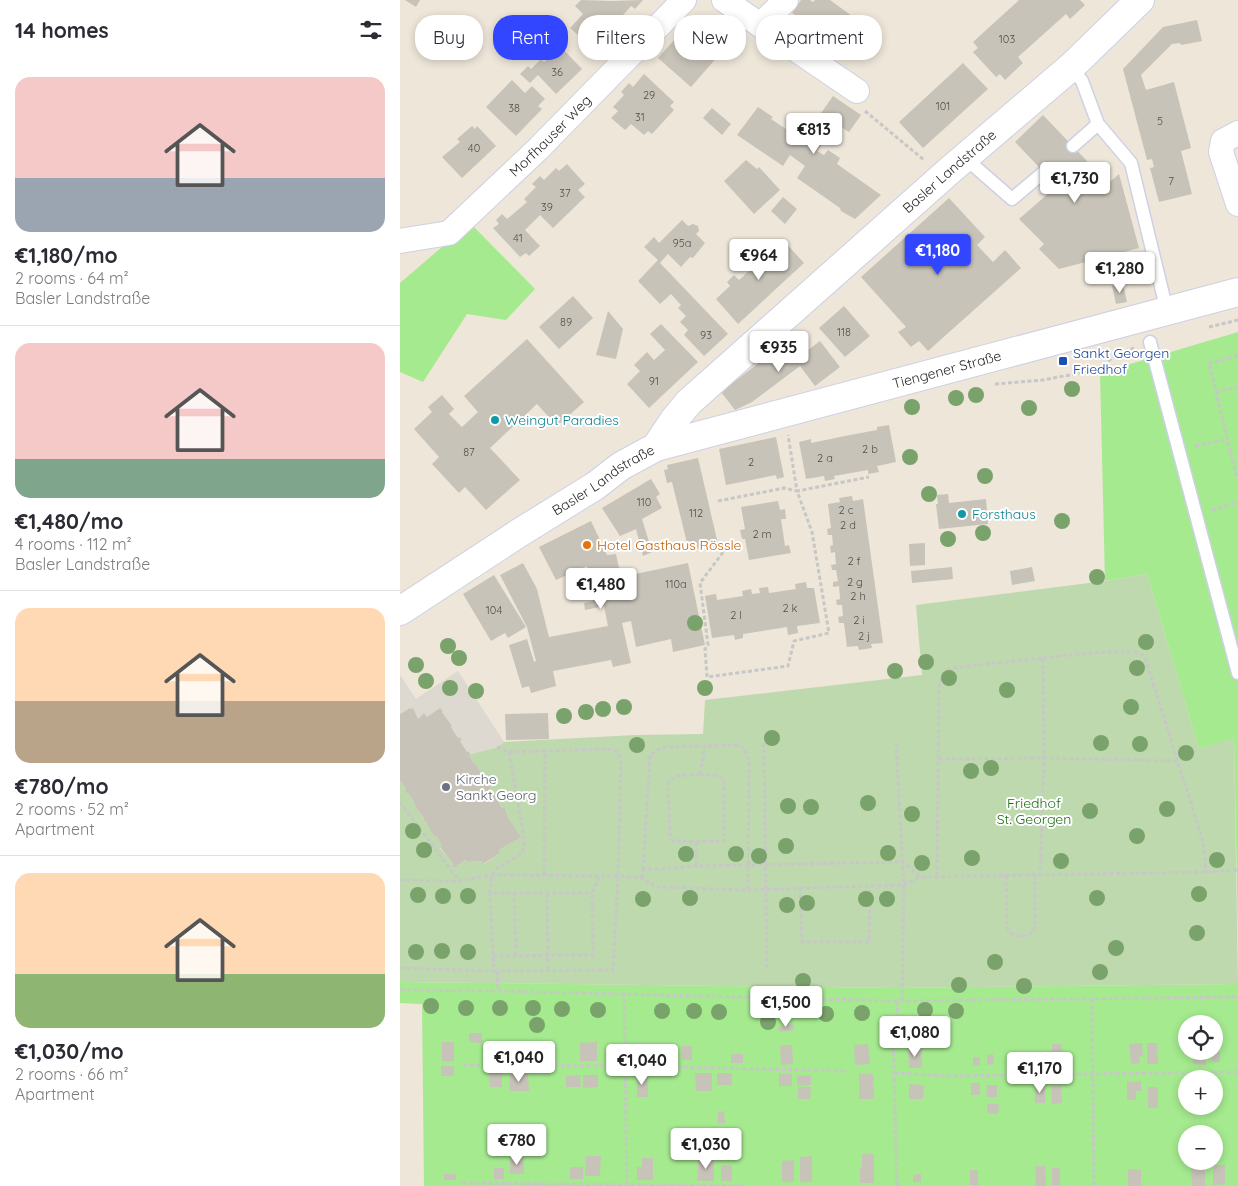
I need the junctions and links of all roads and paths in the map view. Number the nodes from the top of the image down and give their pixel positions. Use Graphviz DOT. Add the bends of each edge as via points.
graph roads {
  1 [pos="684,0"];
  2 [pos="724,0"];
  3 [pos="786,0"];
  4 [pos="1140,0"];
  5 [pos="770,15"];
  6 [pos="756,22"];
  7 [pos="811,60"];
  8 [pos="1071,67"];
  9 [pos="857,91"];
  10 [pos="1098,124"];
  11 [pos="1238,133"];
  12 [pos="1073,146"];
  13 [pos="965,158"];
  14 [pos="1044,172"];
  15 [pos="944,176"];
  16 [pos="1238,204"];
  17 [pos="400,241"];
  18 [pos="1238,292"];
  19 [pos="1167,311"];
  20 [pos="1238,320"];
  21 [pos="1203,329"];
  22 [pos="1150,342"];
  23 [pos="1238,356"];
  24 [pos="986,385"];
  25 [pos="1238,387"];
  26 [pos="1216,392"];
  27 [pos="784,413"];
  28 [pos="1228,439"];
  29 [pos="656,447"];
  30 [pos="1179,450"];
  31 [pos="1238,475"];
  32 [pos="869,477"];
  33 [pos="797,491"];
  34 [pos="718,501"];
  35 [pos="1238,502"];
  36 [pos="1195,515"];
  37 [pos="727,547"];
  38 [pos="400,611"];
  39 [pos="1043,658"];
  40 [pos="1238,673"];
  41 [pos="764,743"];
  42 [pos="896,743"];
  43 [pos="705,746"];
  44 [pos="497,747"];
  45 [pos="545,750"];
  46 [pos="509,752"];
  47 [pos="1044,758"];
  48 [pos="939,759"];
  49 [pos="1178,761"];
  50 [pos="700,774"];
  51 [pos="400,802"];
  52 [pos="696,842"];
  53 [pos="903,862"];
  54 [pos="749,865"];
  55 [pos="766,865"];
  56 [pos="696,866"];
  57 [pos="643,870"];
  58 [pos="1238,870"];
  59 [pos="1206,872"];
  60 [pos="1035,874"];
  61 [pos="1040,874"];
  62 [pos="1006,875"];
  63 [pos="492,876"];
  64 [pos="544,876"];
  65 [pos="618,876"];
  66 [pos="937,876"];
  67 [pos="599,877"];
  68 [pos="920,877"];
  69 [pos="642,878"];
  70 [pos="400,880"];
  71 [pos="459,881"];
  72 [pos="904,885"];
  73 [pos="870,887"];
  74 [pos="800,888"];
  75 [pos="766,889"];
  76 [pos="748,890"];
  77 [pos="514,892"];
  78 [pos="592,892"];
  79 [pos="490,893"];
  80 [pos="548,893"];
  81 [pos="516,955"];
  82 [pos="548,955"];
  83 [pos="493,956"];
  84 [pos="400,968"];
  85 [pos="767,968"];
  86 [pos="548,970"];
  87 [pos="495,971"];
  88 [pos="400,990"];
  89 [pos="498,991"];
  90 [pos="624,993"];
  91 [pos="1238,997"];
  92 [pos="1092,999"];
  93 [pos="902,1000"];
  94 [pos="897,1001"];
  95 [pos="463,1065"];
  96 [pos="625,1066"];
  97 [pos="848,1070"];
  98 [pos="1238,1072"];
  99 [pos="895,1073"];
  100 [pos="1093,1074"];
  101 [pos="462,1183"];
  102 [pos="627,1185"];
  103 [pos="744,1186"];
  104 [pos="897,1186"];
  105 [pos="1094,1186"];
  1 -- 17 [label="street, Morfhauser Weg" via="538,149 449,233"];
  2 -- 6 [label="street"];
  3 -- 5 [label="street"];
  4 -- 8 [label="street, Basler Landstraße"];
  7 -- 9 [label="street"];
  8 -- 10 [label="lane" via="1082,81"];
  8 -- 13 [label="street, Basler Landstraße"];
  9 -- 15 [label="path" via="860,107"];
  10 -- 12 [label="lane"];
  10 -- 19 [label="lane" via="1131,163"];
  11 -- 16 [label="street" via="1223,141 1221,152"];
  13 -- 14 [label="lane" via="1012,199"];
  13 -- 15 [label="street, Basler Landstraße"];
  15 -- 29 [label="street, Basler Landstraße" via="689,402"];
  18 -- 19 [label="street, Tiengener Straße"];
  19 -- 27 [label="street, Tiengener Straße"];
  20 -- 21 [label="path"];
  22 -- 24 [label="path" via="1119,353 1096,370 1043,380"];
  22 -- 30 [label="lane"];
  23 -- 26 [label="path" via="1208,363"];
  25 -- 26 [label="path"];
  26 -- 28 [label="path"];
  27 -- 29 [label="street, Tiengener Straße"];
  27 -- 33 [label="path"];
  28 -- 30 [label="path"];
  28 -- 31 [label="path"];
  29 -- 38 [label="street, Basler Landstraße" via="621,466"];
  30 -- 36 [label="lane"];
  32 -- 33 [label="path"];
  33 -- 34 [label="path" via="784,488"];
  33 -- 37 [label="path" via="812,532 829,633 794,641 788,666 708,677 705,649 708,645 700,583"];
  35 -- 36 [label="path"];
  36 -- 40 [label="lane"];
  39 -- 47 [label="path"];
  39 -- 48 [label="path" via="946,670 939,686"];
  39 -- 49 [label="path" via="1100,652 1142,655"];
  41 -- 55 [label="path"];
  42 -- 53 [label="path"];
  43 -- 50 [label="path"];
  43 -- 54 [label="path" via="740,745 748,754"];
  43 -- 57 [label="path" via="667,747 650,755"];
  44 -- 46 [label="path"];
  45 -- 46 [label="path"];
  45 -- 64 [label="path"];
  45 -- 65 [label="path" via="610,749 618,752 621,759"];
  46 -- 63 [label="path" via="524,837 523,853 498,868"];
  47 -- 48 [label="path"];
  47 -- 49 [label="path"];
  47 -- 61 [label="path"];
  48 -- 66 [label="path"];
  49 -- 59 [label="path" via="1203,841"];
  50 -- 52 [label="path" via="720,776 724,781 724,841"];
  50 -- 52 [label="path" via="678,776 668,781 670,837 673,841"];
  51 -- 71 [label="path"];
  52 -- 56 [label="path"];
  53 -- 55 [label="path"];
  53 -- 68 [label="path"];
  53 -- 72 [label="path"];
  54 -- 55 [label="path"];
  54 -- 56 [label="path"];
  54 -- 76 [label="path"];
  55 -- 75 [label="path"];
  56 -- 57 [label="path"];
  57 -- 69 [label="path"];
  58 -- 59 [label="path"];
  59 -- 61 [label="path"];
  60 -- 61 [label="path"];
  60 -- 62 [label="path"];
  60 -- 62 [label="path" via="1035,927 1022,937 1013,935 1007,928"];
  62 -- 66 [label="path"];
  63 -- 64 [label="path"];
  63 -- 71 [label="path"];
  63 -- 79 [label="path"];
  64 -- 67 [label="path"];
  65 -- 67 [label="path"];
  65 -- 69 [label="path"];
  65 -- 86 [label="path" via="613,970"];
  66 -- 68 [label="path"];
  67 -- 78 [label="path"];
  68 -- 72 [label="path"];
  69 -- 76 [label="path" via="656,887"];
  70 -- 71 [label="path"];
  72 -- 73 [label="path"];
  72 -- 93 [label="path"];
  73 -- 74 [label="path"];
  73 -- 74 [label="path" via="869,942 802,942"];
  74 -- 75 [label="path"];
  75 -- 76 [label="path"];
  75 -- 85 [label="path"];
  77 -- 79 [label="path"];
  77 -- 80 [label="path"];
  77 -- 81 [label="path"];
  78 -- 80 [label="path"];
  78 -- 82 [label="path" via="593,955"];
  79 -- 83 [label="path"];
  80 -- 82 [label="path"];
  81 -- 82 [label="path"];
  81 -- 83 [label="path"];
  82 -- 86 [label="path"];
  83 -- 87 [label="path"];
  84 -- 87 [label="path"];
  86 -- 87 [label="path"];
  87 -- 89 [label="path"];
  88 -- 89 [label="path"];
  89 -- 90 [label="path"];
  90 -- 94 [label="path"];
  90 -- 96 [label="path"];
  91 -- 92 [label="path"];
  92 -- 93 [label="path"];
  92 -- 100 [label="path"];
  93 -- 94 [label="path"];
  94 -- 99 [label="path" via="898,1026 893,1033"];
  95 -- 96 [label="path"];
  96 -- 97 [label="path"];
  96 -- 102 [label="path"];
  98 -- 100 [label="path"];
  99 -- 100 [label="path" via="946,1076"];
  99 -- 104 [label="path"];
  100 -- 105 [label="path"];
  101 -- 102 [label="path"];
  102 -- 103 [label="path"];
}
